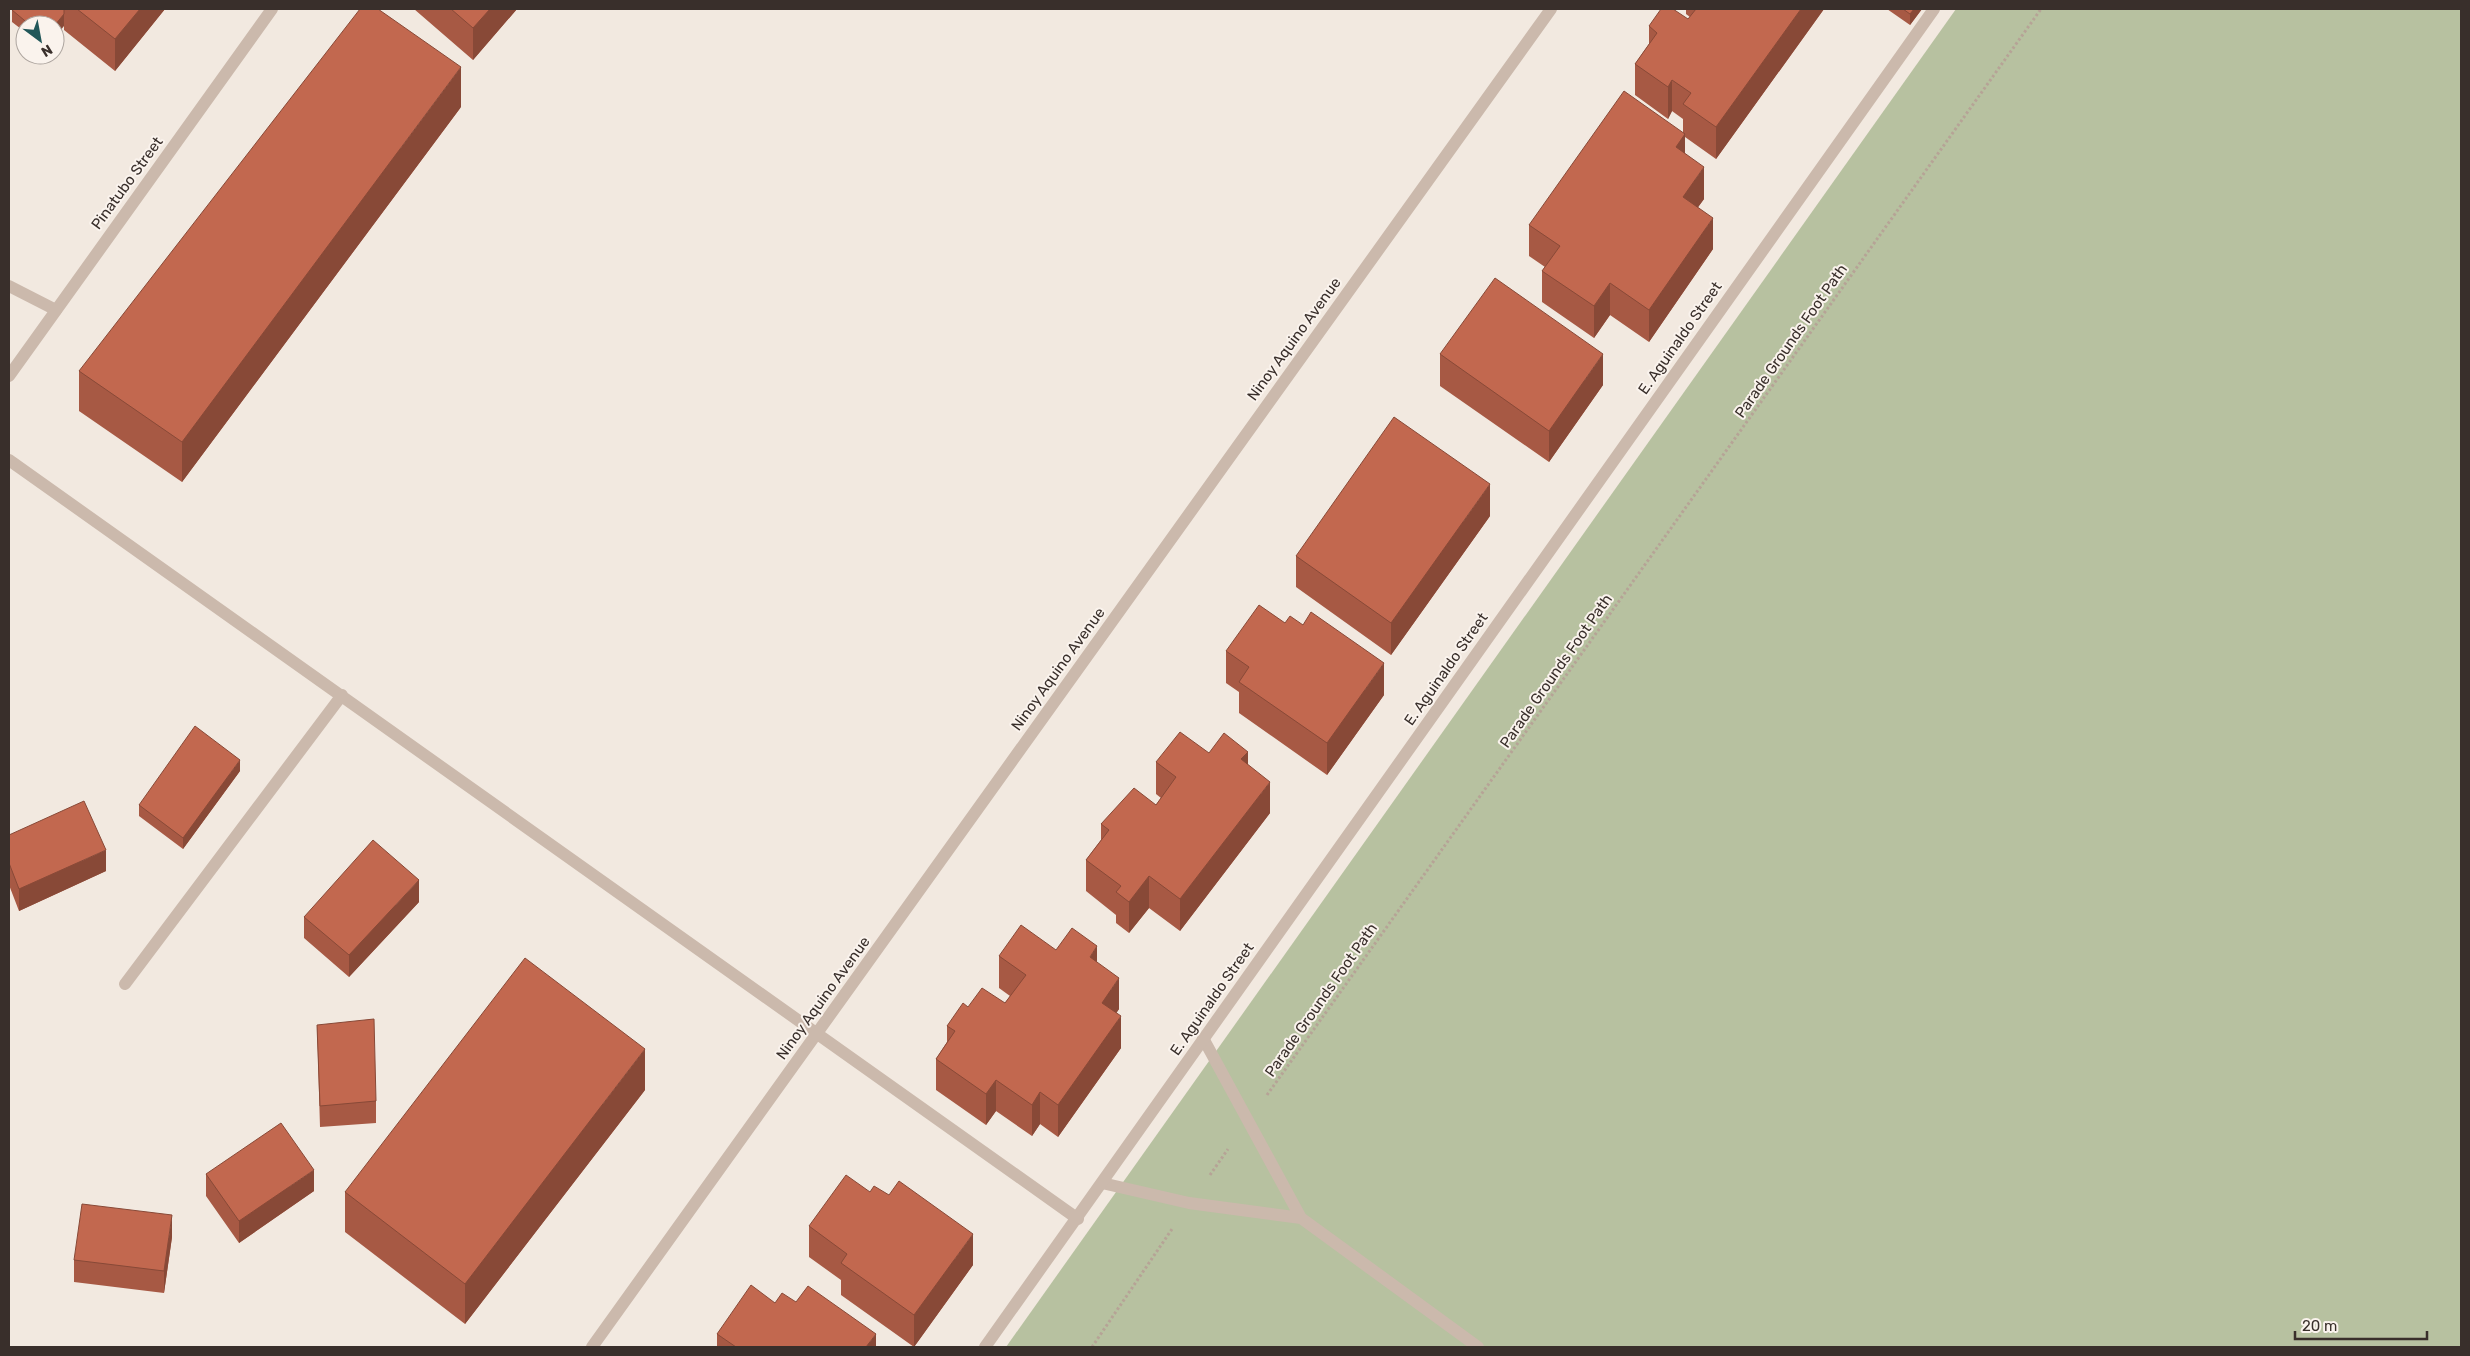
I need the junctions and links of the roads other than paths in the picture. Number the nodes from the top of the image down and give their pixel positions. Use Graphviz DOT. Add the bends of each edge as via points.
graph roads {
  1 [pos="272,9"];
  2 [pos="1551,9"];
  3 [pos="1934,9"];
  4 [pos="9,286"];
  5 [pos="56,310"];
  6 [pos="9,376"];
  7 [pos="9,460"];
  8 [pos="342,695"];
  9 [pos="124,984"];
  10 [pos="818,1033"];
  11 [pos="1204,1038"];
  12 [pos="1102,1183"];
  13 [pos="1301,1218"];
  14 [pos="1078,1219"];
  15 [pos="592,1347"];
  16 [pos="985,1347"];
  17 [pos="1478,1347"];
  1 -- 5 [label="street, Pinatubo Street"];
  2 -- 10 [label="street, Ninoy Aquino Avenue"];
  3 -- 11 [label="street, E. Aguinaldo Street"];
  4 -- 5 [label="street"];
  5 -- 6 [label="street, Pinatubo Street"];
  7 -- 8 [label="street"];
  8 -- 9 [label="street"];
  8 -- 10 [label="street"];
  10 -- 14 [label="street"];
  10 -- 15 [label="street, Ninoy Aquino Avenue"];
  11 -- 12 [label="street, E. Aguinaldo Street"];
  11 -- 13 [label="street"];
  12 -- 13 [label="street" via="1189,1203"];
  12 -- 14 [label="street, E. Aguinaldo Street"];
  13 -- 17 [label="street"];
  14 -- 16 [label="street, E. Aguinaldo Street"];
}
